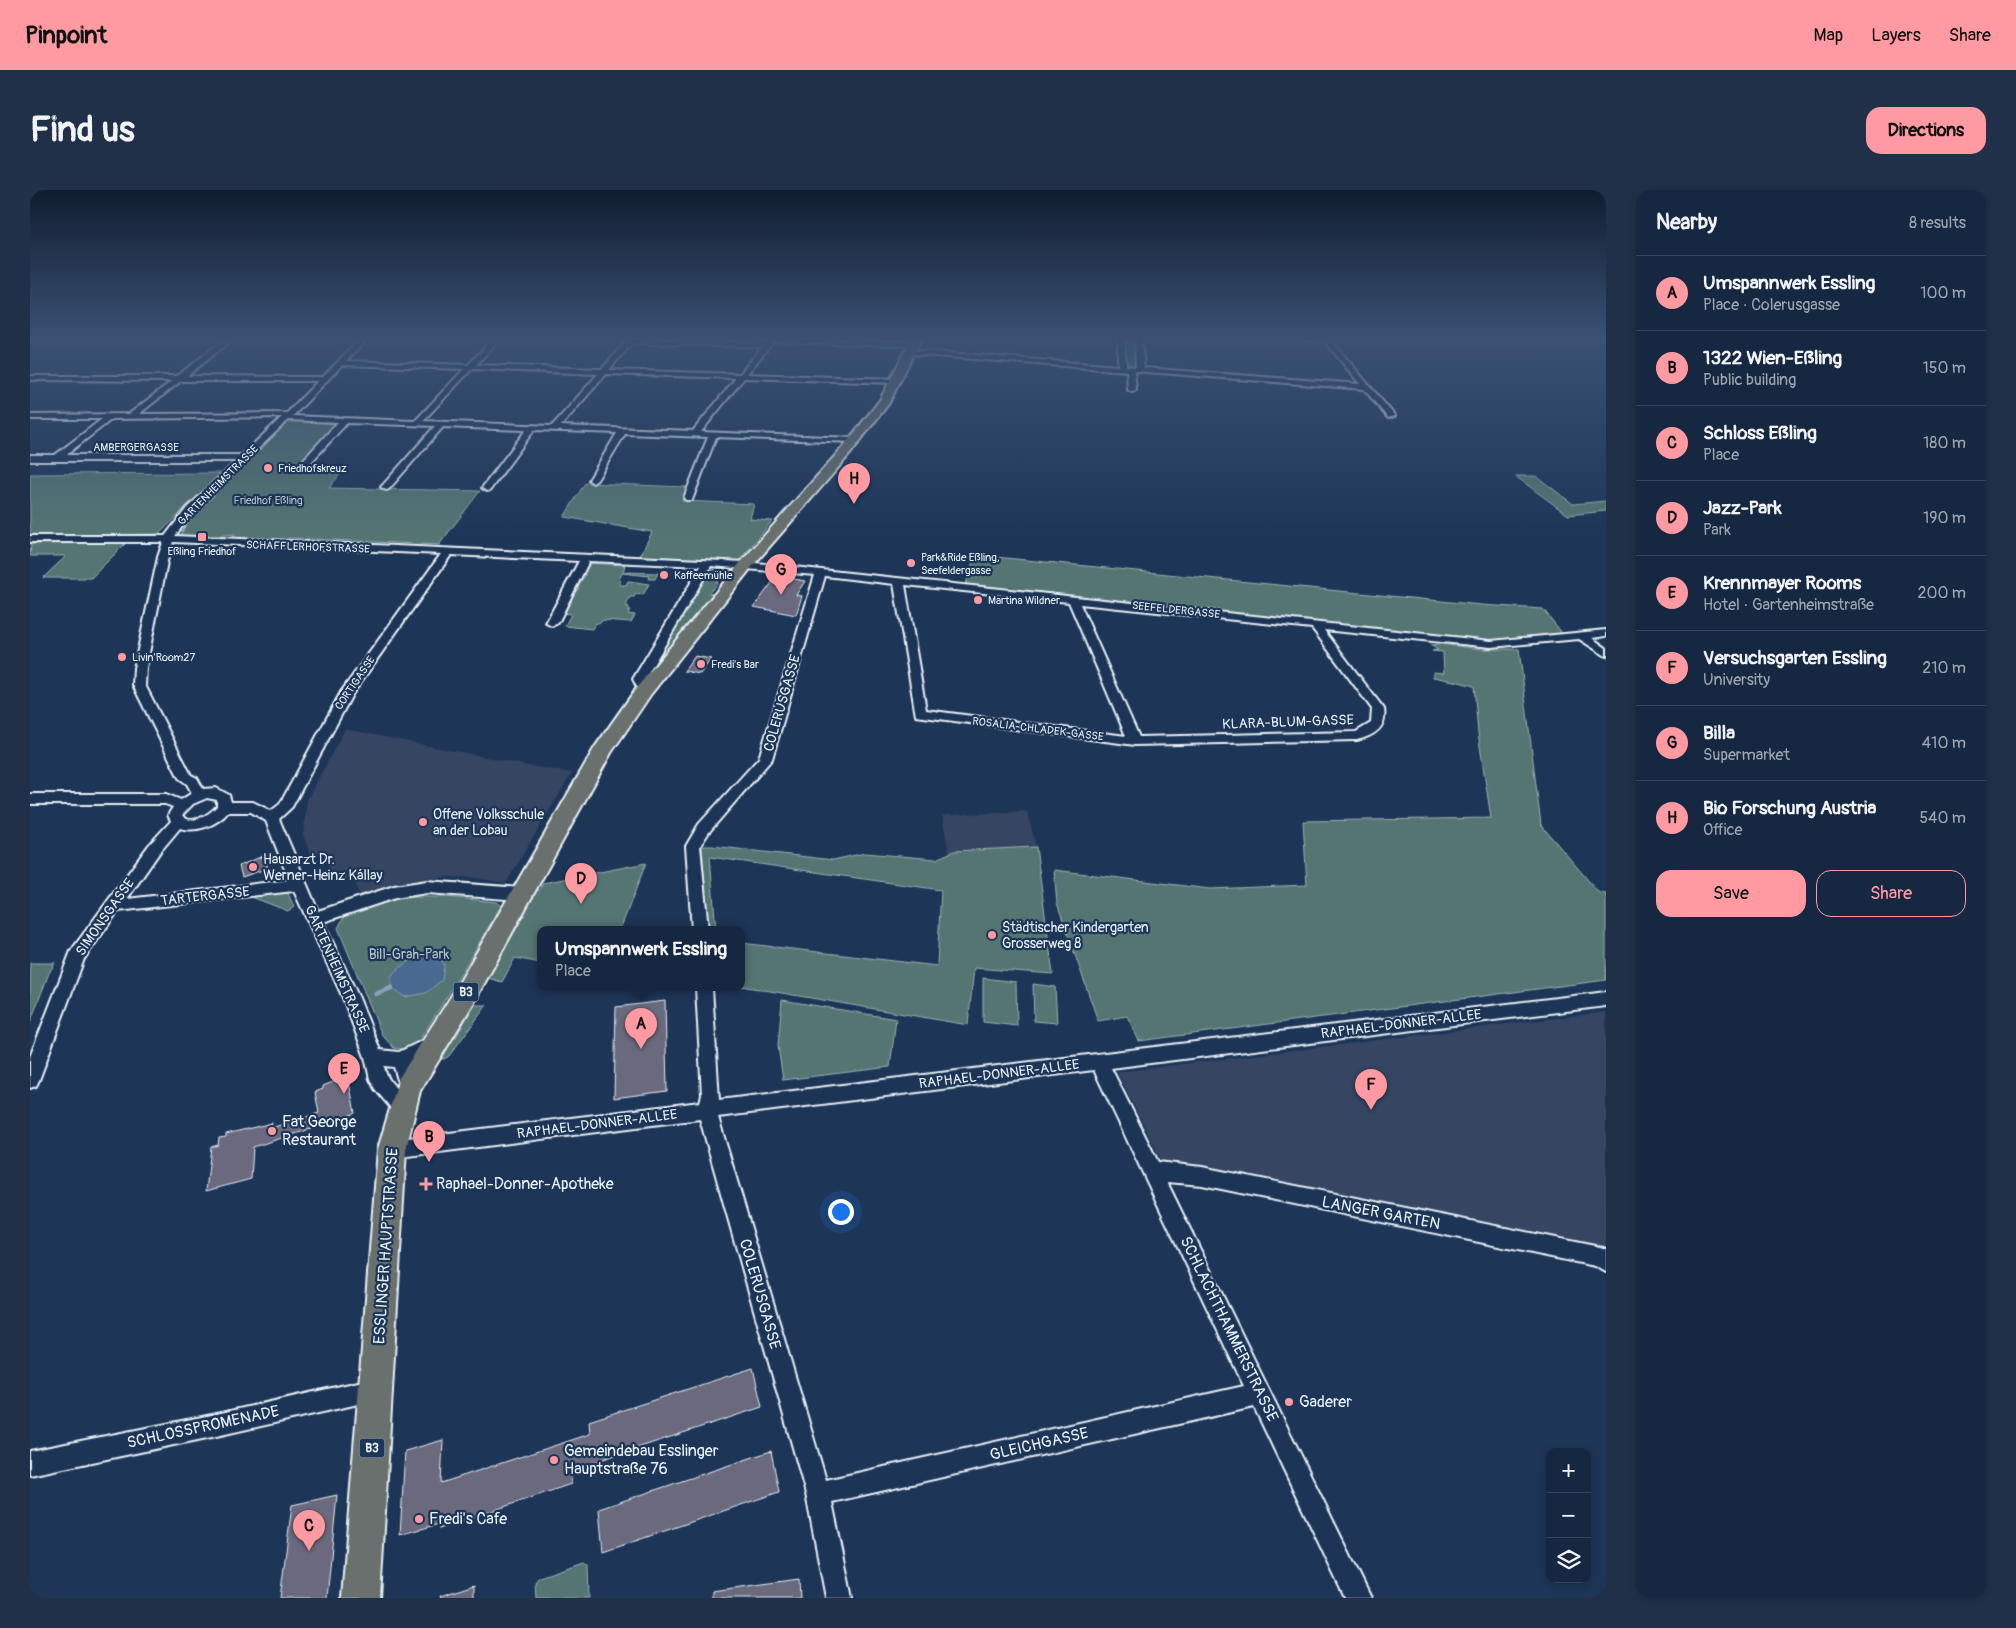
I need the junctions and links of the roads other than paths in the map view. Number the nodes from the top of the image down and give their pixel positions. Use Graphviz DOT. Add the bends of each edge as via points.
graph roads {
  1 [pos="145,405"];
  2 [pos="299,405"];
  3 [pos="434,405"];
  4 [pos="576,405"];
  5 [pos="719,405"];
  6 [pos="882,405"];
  7 [pos="1382,405"];
  8 [pos="111,416"];
  9 [pos="131,416"];
  10 [pos="1391,416"];
  11 [pos="30,417"];
  12 [pos="287,417"];
  13 [pos="345,420"];
  14 [pos="417,423"];
  15 [pos="441,424"];
  16 [pos="532,427"];
  17 [pos="556,428"];
  18 [pos="622,430"];
  19 [pos="696,434"];
  20 [pos="713,434"];
  21 [pos="855,440"];
  22 [pos="30,458"];
  23 [pos="57,458"];
  24 [pos="243,458"];
  25 [pos="301,468"];
  26 [pos="593,480"];
  27 [pos="386,487"];
  28 [pos="487,488"];
  29 [pos="689,498"];
  30 [pos="30,539"];
  31 [pos="168,539"];
  32 [pos="448,553"];
  33 [pos="585,558"];
  34 [pos="707,564"];
  35 [pos="746,565"];
  36 [pos="821,572"];
  37 [pos="899,580"];
  38 [pos="1073,599"];
  39 [pos="552,622"];
  40 [pos="1316,626"];
  41 [pos="1606,633"];
  42 [pos="1582,636"];
  43 [pos="1606,653"];
  44 [pos="644,690"];
  45 [pos="1135,741"];
  46 [pos="186,778"];
  47 [pos="200,795"];
  48 [pos="30,799"];
  49 [pos="183,803"];
  50 [pos="224,807"];
  51 [pos="272,818"];
  52 [pos="178,822"];
  53 [pos="298,884"];
  54 [pos="521,894"];
  55 [pos="112,906"];
  56 [pos="316,918"];
  57 [pos="700,926"];
  58 [pos="704,991"];
  59 [pos="1606,999"];
  60 [pos="436,1042"];
  61 [pos="374,1057"];
  62 [pos="399,1060"];
  63 [pos="1099,1061"];
  64 [pos="30,1080"];
  65 [pos="405,1098"];
  66 [pos="708,1110"];
  67 [pos="392,1149"];
  68 [pos="1153,1172"];
  69 [pos="1606,1262"];
  70 [pos="376,1389"];
  71 [pos="1260,1394"];
  72 [pos="30,1463"];
  73 [pos="818,1494"];
  74 [pos="361,1598"];
  75 [pos="839,1598"];
  76 [pos="1358,1598"];
  1 -- 9 [label="street"];
  2 -- 12 [label="street, GARTENHEIMSTRASSE"];
  3 -- 14 [label="street"];
  4 -- 17 [label="street"];
  5 -- 19 [label="street"];
  6 -- 21 [label="main road, ESSLINGER HAUPTSTRASSE / B3"];
  7 -- 10 [label="street"];
  8 -- 9 [label="street"];
  8 -- 11 [label="street"];
  8 -- 23 [label="street"];
  9 -- 12 [label="street"];
  12 -- 13 [label="street"];
  12 -- 24 [label="street, GARTENHEIMSTRASSE"];
  13 -- 14 [label="street"];
  13 -- 25 [label="street"];
  14 -- 15 [label="street"];
  15 -- 16 [label="street"];
  15 -- 27 [label="street"];
  16 -- 17 [label="street"];
  16 -- 28 [label="street"];
  17 -- 18 [label="street"];
  18 -- 19 [label="street"];
  18 -- 26 [label="street"];
  19 -- 20 [label="street"];
  20 -- 21 [label="street"];
  20 -- 29 [label="street"];
  21 -- 35 [label="main road, ESSLINGER HAUPTSTRASSE / B3"];
  22 -- 23 [label="street, AMBERGERGASSE"];
  23 -- 24 [label="street, AMBERGERGASSE"];
  24 -- 31 [label="street, GARTENHEIMSTRASSE" via="190,510"];
  30 -- 31 [label="street, SCHAFFLERHOFSTRASSE"];
  31 -- 32 [label="street, SCHAFFLERHOFSTRASSE"];
  31 -- 46 [label="street, GARTENHEIMSTRASSE" via="139,685"];
  32 -- 33 [label="street, SCHAFFLERHOFSTRASSE"];
  32 -- 51 [label="street, CORTIGASSE" via="347,692 285,807"];
  33 -- 34 [label="street, SCHAFFLERHOFSTRASSE"];
  33 -- 39 [label="street"];
  34 -- 35 [label="street, SCHAFFLERHOFSTRASSE"];
  34 -- 44 [label="street" via="639,679"];
  35 -- 36 [label="street, SEEFELDERGASSE"];
  35 -- 44 [label="main road, ESSLINGER HAUPTSTRASSE / B3"];
  36 -- 37 [label="street, SEEFELDERGASSE"];
  36 -- 57 [label="street, COLERUSGASSE" via="765,759 704,828 693,846"];
  37 -- 38 [label="street, SEEFELDERGASSE"];
  37 -- 45 [label="street, ROSALIA-CHLADEK-GASSE" via="920,713"];
  38 -- 40 [label="street, SEEFELDERGASSE"];
  38 -- 45 [label="street"];
  40 -- 42 [label="street, SEEFELDERGASSE" via="1491,644"];
  40 -- 45 [label="street, KLARA-BLUM-GASSE" via="1378,709 1377,726 1370,731 1356,736"];
  41 -- 42 [label="street, SEEFELDERGASSE"];
  42 -- 43 [label="street"];
  44 -- 54 [label="main road, ESSLINGER HAUPTSTRASSE / B3" via="602,752"];
  46 -- 47 [label="street, GARTENHEIMSTRASSE" via="192,781"];
  46 -- 49 [label="street, GARTENHEIMSTRASSE"];
  47 -- 49 [label="street"];
  47 -- 50 [label="street" via="216,794 224,798"];
  48 -- 49 [label="street" via="166,799"];
  49 -- 52 [label="street, GARTENHEIMSTRASSE" via="175,816"];
  50 -- 51 [label="street" via="252,807"];
  50 -- 52 [label="street" via="212,819 197,824"];
  51 -- 53 [label="street, GARTENHEIMSTRASSE"];
  52 -- 55 [label="street, SIMONSGASSE"];
  53 -- 55 [label="street, TARTERGASSE"];
  53 -- 56 [label="street, GARTENHEIMSTRASSE"];
  54 -- 56 [label="street" via="427,887 394,892"];
  54 -- 60 [label="main road, ESSLINGER HAUPTSTRASSE / B3"];
  55 -- 64 [label="street, SIMONSGASSE" via="77,956"];
  56 -- 61 [label="street, GARTENHEIMSTRASSE"];
  58 -- 66 [label="street, COLERUSGASSE" via="711,1095"];
  59 -- 63 [label="street, RAPHAEL-DONNER-ALLEE"];
  60 -- 62 [label="street"];
  60 -- 65 [label="main road, ESSLINGER HAUPTSTRASSE / B3"];
  61 -- 62 [label="street"];
  61 -- 65 [label="street, GARTENHEIMSTRASSE" via="381,1083"];
  62 -- 65 [label="street" via="406,1070"];
  63 -- 66 [label="street, RAPHAEL-DONNER-ALLEE"];
  63 -- 68 [label="street, SCHLACHTHAMMERSTRASSE"];
  65 -- 67 [label="main road, ESSLINGER HAUPTSTRASSE / B3"];
  66 -- 67 [label="street, RAPHAEL-DONNER-ALLEE"];
  66 -- 73 [label="street, COLERUSGASSE"];
  67 -- 70 [label="main road, ESSLINGER HAUPTSTRASSE / B3"];
  68 -- 69 [label="street, LANGER GARTEN" via="1211,1178 1600,1257"];
  68 -- 71 [label="street, SCHLACHTHAMMERSTRASSE"];
  70 -- 72 [label="street, SCHLOSSPROMENADE"];
  70 -- 74 [label="main road, ESSLINGER HAUPTSTRASSE / B3"];
  71 -- 73 [label="street, GLEICHGASSE"];
  71 -- 76 [label="street, SCHLACHTHAMMERSTRASSE"];
  73 -- 75 [label="street, COLERUSGASSE"];
}
